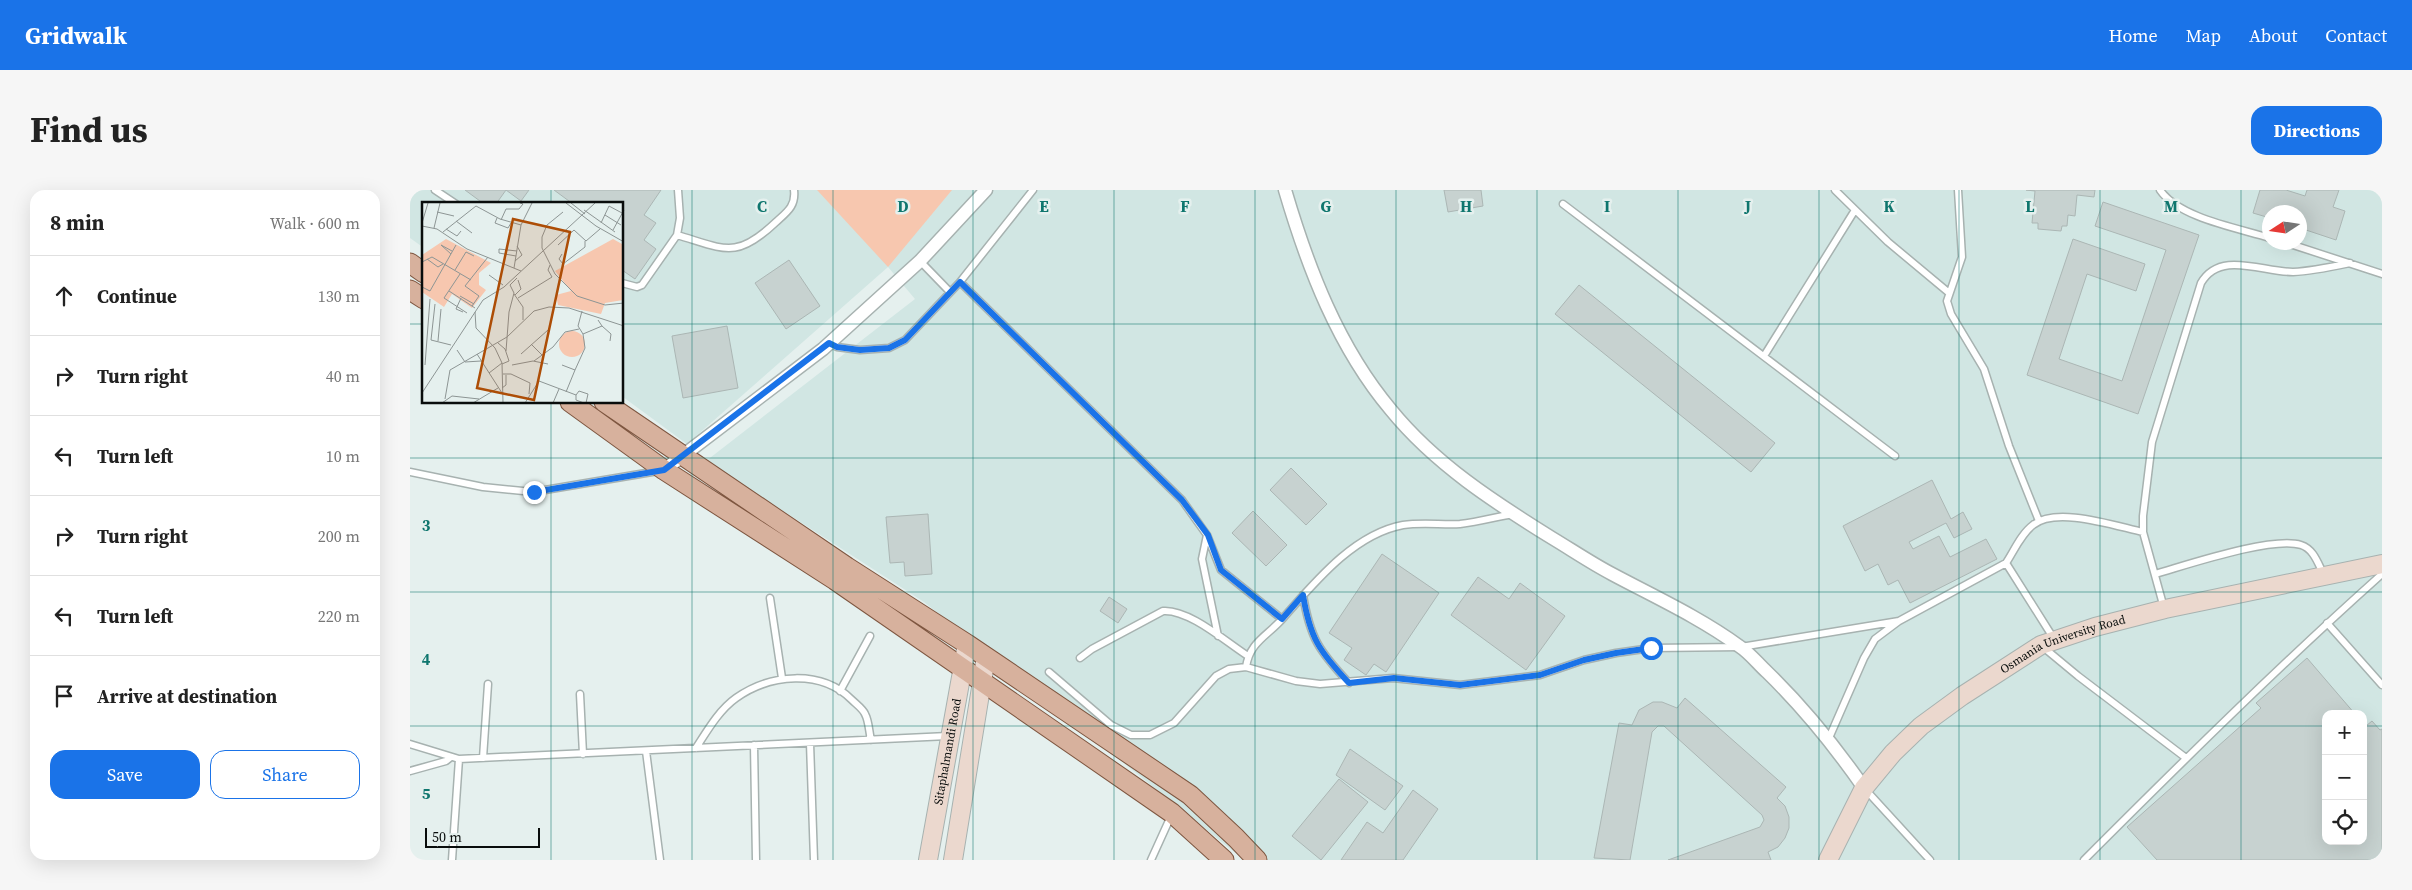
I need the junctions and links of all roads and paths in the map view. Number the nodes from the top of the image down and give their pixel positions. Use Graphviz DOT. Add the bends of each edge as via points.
graph roads {
  1 [pos="435,190"];
  2 [pos="678,190"];
  3 [pos="794,190"];
  4 [pos="986,190"];
  5 [pos="1033,190"];
  6 [pos="1285,190"];
  7 [pos="1835,190"];
  8 [pos="1958,190"];
  9 [pos="2160,190"];
  10 [pos="453,202"];
  11 [pos="1563,204"];
  12 [pos="1855,210"];
  13 [pos="676,235"];
  14 [pos="2262,235"];
  15 [pos="2307,249"];
  16 [pos="920,262"];
  17 [pos="410,263"];
  18 [pos="2350,263"];
  19 [pos="422,272"];
  20 [pos="2382,274"];
  21 [pos="960,282"];
  22 [pos="624,284"];
  23 [pos="410,290"];
  24 [pos="950,292"];
  25 [pos="1948,292"];
  26 [pos="422,298"];
  27 [pos="829,343"];
  28 [pos="1764,356"];
  29 [pos="573,404"];
  30 [pos="607,404"];
  31 [pos="1895,456"];
  32 [pos="683,457"];
  33 [pos="664,470"];
  34 [pos="410,472"];
  35 [pos="1513,514"];
  36 [pos="2039,521"];
  37 [pos="2143,532"];
  38 [pos="1208,535"];
  39 [pos="2006,563"];
  40 [pos="2382,564"];
  41 [pos="2154,574"];
  42 [pos="2382,574"];
  43 [pos="2324,576"];
  44 [pos="1303,595"];
  45 [pos="770,598"];
  46 [pos="2164,610"];
  47 [pos="1282,619"];
  48 [pos="1899,621"];
  49 [pos="2327,624"];
  50 [pos="870,636"];
  51 [pos="1218,636"];
  52 [pos="2048,642"];
  53 [pos="967,644"];
  54 [pos="1741,647"];
  55 [pos="1248,656"];
  56 [pos="986,657"];
  57 [pos="1080,658"];
  58 [pos="1246,667"];
  59 [pos="962,669"];
  60 [pos="1049,672"];
  61 [pos="782,678"];
  62 [pos="982,683"];
  63 [pos="1349,683"];
  64 [pos="488,684"];
  65 [pos="2382,685"];
  66 [pos="840,691"];
  67 [pos="580,694"];
  68 [pos="949,736"];
  69 [pos="1829,738"];
  70 [pos="871,740"];
  71 [pos="810,743"];
  72 [pos="410,744"];
  73 [pos="754,745"];
  74 [pos="696,748"];
  75 [pos="646,751"];
  76 [pos="583,754"];
  77 [pos="451,757"];
  78 [pos="483,758"];
  79 [pos="2186,758"];
  80 [pos="459,759"];
  81 [pos="410,771"];
  82 [pos="1864,788"];
  83 [pos="1172,813"];
  84 [pos="452,860"];
  85 [pos="660,860"];
  86 [pos="756,860"];
  87 [pos="814,860"];
  88 [pos="928,860"];
  89 [pos="953,860"];
  90 [pos="1151,860"];
  91 [pos="1224,860"];
  92 [pos="1257,860"];
  93 [pos="1828,860"];
  94 [pos="1930,860"];
  95 [pos="2084,860"];
  1 -- 10 [label="lane"];
  2 -- 13 [label="lane" via="680,218"];
  3 -- 13 [label="lane" via="792,206 748,245 720,248"];
  4 -- 16 [label="street"];
  5 -- 21 [label="lane"];
  6 -- 35 [label="street" via="1302,247 1321,293 1346,345 1390,410 1441,461"];
  7 -- 12 [label="lane"];
  8 -- 25 [label="lane" via="1962,257 1960,270"];
  9 -- 14 [label="lane" via="2166,199 2182,210"];
  11 -- 28 [label="lane"];
  12 -- 25 [label="lane"];
  12 -- 28 [label="lane"];
  13 -- 22 [label="lane" via="642,286"];
  15 -- 18 [label="lane"];
  16 -- 24 [label="lane"];
  16 -- 27 [label="street"];
  17 -- 19 [label="main road"];
  18 -- 20 [label="lane"];
  18 -- 37 [label="lane" via="2291,272 2227,264 2207,273 2201,283 2152,442 2142,516"];
  21 -- 24 [label="lane"];
  21 -- 38 [label="lane" via="1182,500"];
  23 -- 26 [label="main road"];
  24 -- 27 [label="lane" via="905,340 889,348 860,350"];
  25 -- 36 [label="lane" via="1952,314 1984,369"];
  27 -- 32 [label="street"];
  28 -- 31 [label="lane"];
  29 -- 33 [label="main road"];
  30 -- 32 [label="main road"];
  32 -- 33 [label="street"];
  32 -- 53 [label="main road"];
  33 -- 34 [label="lane" via="534,492 483,487"];
  33 -- 59 [label="main road" via="835,580"];
  35 -- 44 [label="lane" via="1461,524 1404,525 1383,531 1343,557"];
  35 -- 54 [label="street" via="1611,573 1684,610"];
  36 -- 37 [label="lane" via="2056,516"];
  36 -- 39 [label="lane" via="2028,530"];
  37 -- 41 [label="lane"];
  38 -- 47 [label="lane" via="1221,570"];
  38 -- 51 [label="lane" via="1202,559"];
  39 -- 48 [label="lane"];
  39 -- 52 [label="lane"];
  40 -- 43 [label="main road, Osmania University Road"];
  41 -- 43 [label="lane" via="2276,542 2302,545 2313,553"];
  41 -- 46 [label="lane"];
  42 -- 49 [label="lane"];
  43 -- 46 [label="main road, Osmania University Road"];
  44 -- 47 [label="lane"];
  44 -- 63 [label="lane" via="1307,622 1315,641"];
  45 -- 61 [label="lane"];
  46 -- 52 [label="main road, Osmania University Road"];
  47 -- 55 [label="lane" via="1256,643"];
  48 -- 54 [label="lane"];
  48 -- 69 [label="lane" via="1875,639 1870,647"];
  49 -- 65 [label="lane"];
  49 -- 79 [label="lane"];
  50 -- 66 [label="lane"];
  51 -- 55 [label="lane"];
  51 -- 57 [label="lane" via="1184,614 1163,611"];
  52 -- 79 [label="lane" via="2078,676"];
  52 -- 82 [label="main road, Osmania University Road" via="1989,677 1921,726"];
  53 -- 56 [label="main road"];
  53 -- 59 [label="main road, Sitaphalmandi Road"];
  54 -- 63 [label="lane" via="1651,648 1584,660 1540,675 1460,685 1394,678"];
  54 -- 69 [label="street"];
  55 -- 58 [label="lane"];
  56 -- 62 [label="main road, Sitaphalmandi Road"];
  56 -- 92 [label="main road" via="1190,795"];
  58 -- 60 [label="lane" via="1229,669 1216,676 1174,723 1150,735 1131,735 1111,725"];
  58 -- 63 [label="lane" via="1312,683"];
  59 -- 62 [label="main road"];
  59 -- 68 [label="main road, Sitaphalmandi Road"];
  61 -- 66 [label="lane" via="807,678"];
  61 -- 74 [label="lane" via="735,698 717,717"];
  62 -- 83 [label="main road"];
  62 -- 89 [label="main road, Sitaphalmandi Road"];
  64 -- 78 [label="lane"];
  66 -- 70 [label="lane" via="865,713"];
  67 -- 76 [label="lane"];
  68 -- 70 [label="lane"];
  68 -- 88 [label="main road, Sitaphalmandi Road"];
  69 -- 82 [label="street"];
  70 -- 71 [label="lane"];
  71 -- 73 [label="lane"];
  71 -- 87 [label="lane"];
  72 -- 77 [label="lane"];
  73 -- 74 [label="lane"];
  73 -- 86 [label="lane"];
  74 -- 75 [label="lane"];
  75 -- 76 [label="lane"];
  75 -- 85 [label="lane"];
  76 -- 78 [label="lane"];
  77 -- 80 [label="lane"];
  77 -- 81 [label="lane"];
  78 -- 80 [label="lane"];
  79 -- 95 [label="lane"];
  80 -- 84 [label="lane"];
  82 -- 93 [label="main road, Osmania University Road"];
  82 -- 94 [label="lane"];
  83 -- 90 [label="lane"];
  83 -- 91 [label="main road"];
}
